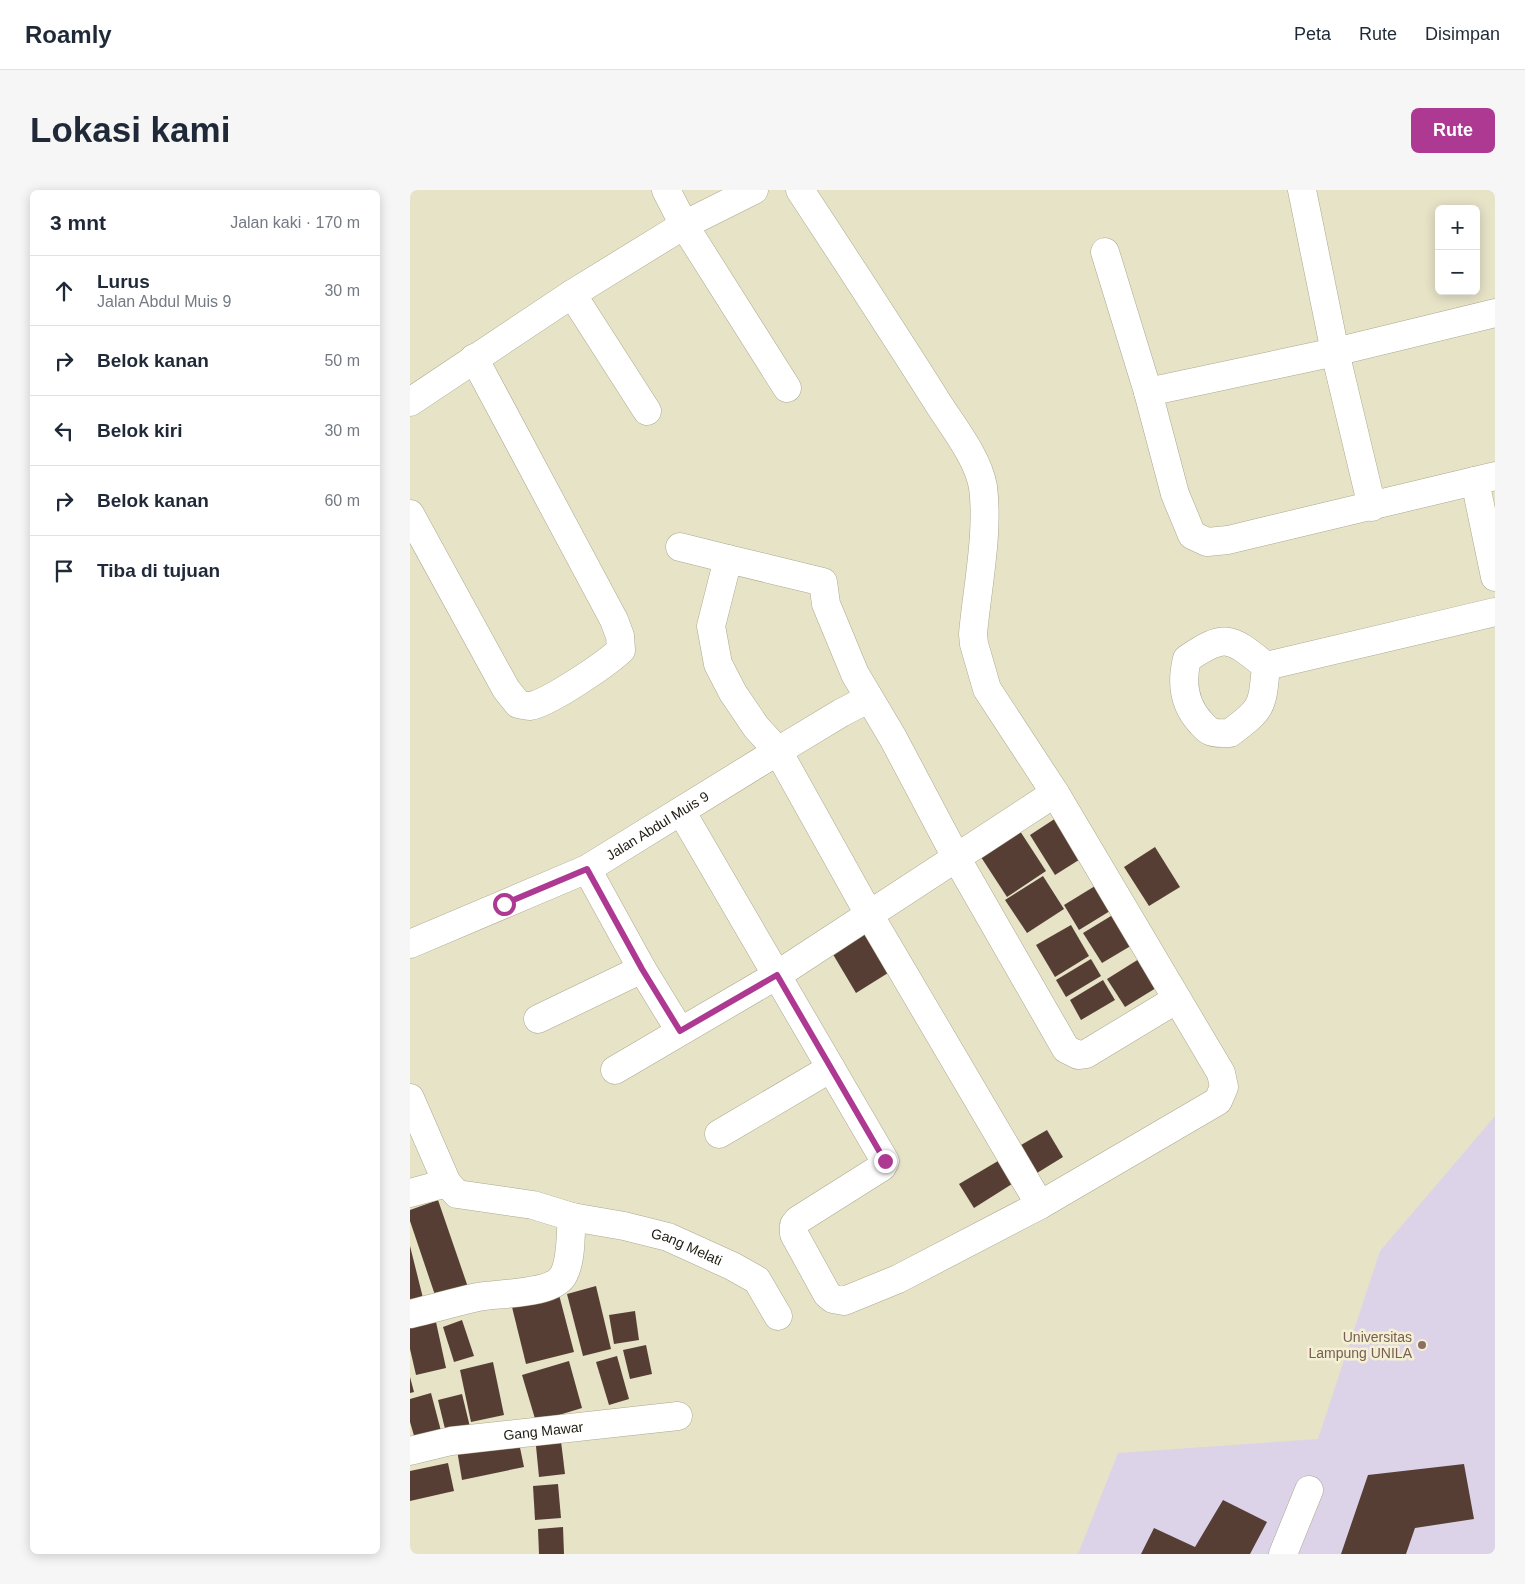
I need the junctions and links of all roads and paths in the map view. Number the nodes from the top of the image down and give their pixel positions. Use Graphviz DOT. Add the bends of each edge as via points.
graph roads {
  1 [pos="666,190"];
  2 [pos="754,190"];
  3 [pos="800,190"];
  4 [pos="1302,190"];
  5 [pos="684,225"];
  6 [pos="1105,252"];
  7 [pos="572,294"];
  8 [pos="1495,313"];
  9 [pos="1335,352"];
  10 [pos="474,358"];
  11 [pos="788,388"];
  12 [pos="1148,392"];
  13 [pos="410,402"];
  14 [pos="647,411"];
  15 [pos="1485,478"];
  16 [pos="1372,507"];
  17 [pos="410,514"];
  18 [pos="1491,532"];
  19 [pos="680,548"];
  20 [pos="728,559"];
  21 [pos="1495,577"];
  22 [pos="1495,612"];
  23 [pos="1266,666"];
  24 [pos="868,699"];
  25 [pos="778,750"];
  26 [pos="1055,793"];
  27 [pos="681,811"];
  28 [pos="957,859"];
  29 [pos="587,869"];
  30 [pos="870,916"];
  31 [pos="410,944"];
  32 [pos="642,969"];
  33 [pos="777,975"];
  34 [pos="1176,999"];
  35 [pos="538,1019"];
  36 [pos="680,1031"];
  37 [pos="831,1068"];
  38 [pos="615,1070"];
  39 [pos="410,1098"];
  40 [pos="719,1134"];
  41 [pos="447,1183"];
  42 [pos="410,1193"];
  43 [pos="1040,1205"];
  44 [pos="572,1217"];
  45 [pos="410,1314"];
  46 [pos="778,1316"];
  47 [pos="678,1416"];
  48 [pos="410,1451"];
  49 [pos="1309,1490"];
  50 [pos="1283,1554"];
  1 -- 5 [label="street"];
  2 -- 5 [label="street"];
  3 -- 26 [label="street" via="976,464 983,486 984,514 974,644 987,689"];
  4 -- 9 [label="street"];
  5 -- 7 [label="street"];
  5 -- 11 [label="street"];
  6 -- 12 [label="street"];
  7 -- 10 [label="street"];
  7 -- 14 [label="street"];
  8 -- 9 [label="street"];
  9 -- 12 [label="street"];
  9 -- 16 [label="street"];
  10 -- 13 [label="street"];
  10 -- 17 [label="street" via="614,620 621,650 608,662 542,702 529,706 518,704 506,689"];
  12 -- 16 [label="street" via="1175,494 1192,535 1207,542 1228,540"];
  15 -- 16 [label="street"];
  15 -- 18 [label="street"];
  18 -- 21 [label="street"];
  19 -- 20 [label="street"];
  20 -- 24 [label="street" via="823,582 826,604"];
  20 -- 25 [label="street" via="711,626 718,664 733,693"];
  22 -- 23 [label="street"];
  24 -- 25 [label="street, Jalan Abdul Muis 9"];
  24 -- 28 [label="street" via="893,738"];
  25 -- 27 [label="street, Jalan Abdul Muis 9"];
  25 -- 30 [label="street"];
  26 -- 28 [label="street"];
  26 -- 34 [label="street"];
  27 -- 29 [label="street, Jalan Abdul Muis 9"];
  27 -- 33 [label="street"];
  28 -- 30 [label="street"];
  28 -- 34 [label="street" via="1066,1049 1078,1055 1086,1054"];
  29 -- 31 [label="street, Jalan Abdul Muis 9"];
  29 -- 32 [label="street"];
  30 -- 33 [label="street"];
  30 -- 43 [label="street"];
  32 -- 35 [label="street"];
  32 -- 36 [label="street"];
  33 -- 36 [label="street"];
  33 -- 37 [label="street"];
  34 -- 43 [label="street" via="1221,1073 1224,1088 1218,1101"];
  36 -- 38 [label="street"];
  37 -- 40 [label="street"];
  37 -- 43 [label="street" via="885,1161 882,1167 794,1225 794,1234 827,1294 833,1299 848,1300 898,1279"];
  39 -- 41 [label="street"];
  41 -- 42 [label="street"];
  41 -- 44 [label="street, Gang Melati" via="457,1194 533,1205"];
  44 -- 45 [label="street" via="564,1275 557,1282 532,1291 480,1297"];
  44 -- 46 [label="street, Gang Melati" via="668,1237 732,1266 757,1280"];
  47 -- 48 [label="street, Gang Mawar" via="451,1441"];
  49 -- 50 [label="street"];
}
